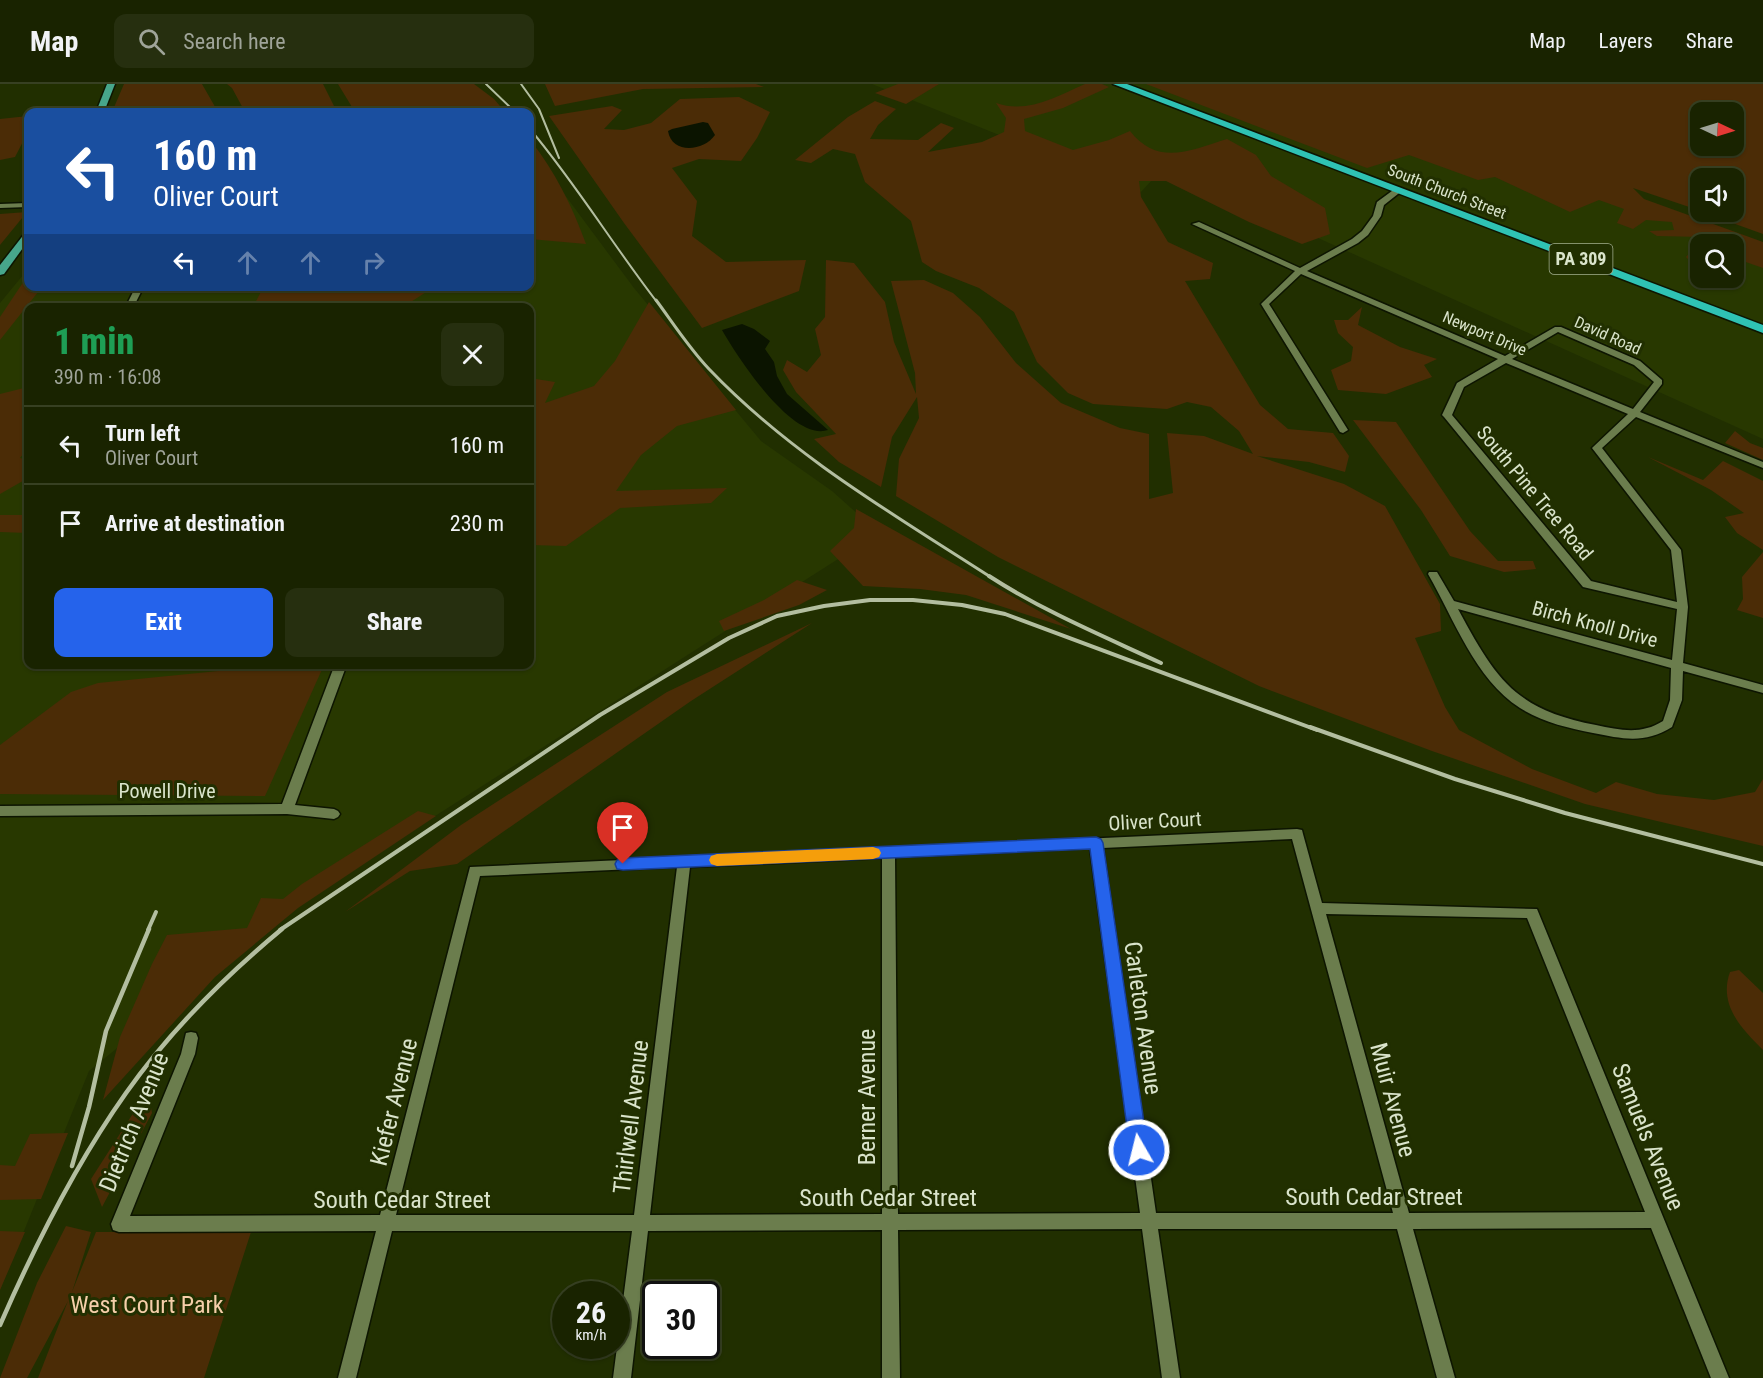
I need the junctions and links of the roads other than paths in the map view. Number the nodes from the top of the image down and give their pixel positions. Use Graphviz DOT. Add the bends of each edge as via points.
graph roads {
  1 [pos="111,84"];
  2 [pos="1118,84"];
  3 [pos="102,108"];
  4 [pos="1399,190"];
  5 [pos="24,205"];
  6 [pos="0,206"];
  7 [pos="1196,224"];
  8 [pos="24,240"];
  9 [pos="1300,271"];
  10 [pos="0,272"];
  11 [pos="1763,329"];
  12 [pos="1506,358"];
  13 [pos="1634,413"];
  14 [pos="1343,430"];
  15 [pos="1763,465"];
  16 [pos="1433,574"];
  17 [pos="1452,604"];
  18 [pos="1683,607"];
  19 [pos="1677,664"];
  20 [pos="338,669"];
  21 [pos="1763,689"];
  22 [pos="287,809"];
  23 [pos="0,811"];
  24 [pos="334,814"];
  25 [pos="1297,834"];
  26 [pos="1096,843"];
  27 [pos="888,852"];
  28 [pos="684,861"];
  29 [pos="475,871"];
  30 [pos="1318,908"];
  31 [pos="191,1038"];
  32 [pos="1656,1220"];
  33 [pos="1149,1221"];
  34 [pos="1403,1221"];
  35 [pos="890,1222"];
  36 [pos="640,1223"];
  37 [pos="119,1224"];
  38 [pos="386,1224"];
  39 [pos="347,1378"];
  40 [pos="622,1378"];
  41 [pos="891,1378"];
  42 [pos="1171,1378"];
  43 [pos="1446,1378"];
  44 [pos="1720,1378"];
  1 -- 3 [label="main road"];
  2 -- 4 [label="highway, South Church Street / PA 309"];
  4 -- 9 [label="street" via="1380,204 1377,216 1360,237"];
  4 -- 11 [label="highway, South Church Street / PA 309"];
  5 -- 6 [label="street"];
  7 -- 9 [label="street, Newport Drive"];
  8 -- 10 [label="main road"];
  9 -- 12 [label="street, Newport Drive"];
  9 -- 14 [label="street" via="1265,304"];
  12 -- 13 [label="street, Newport Drive"];
  12 -- 13 [label="street, David Road" via="1558,329 1637,363 1659,382"];
  12 -- 18 [label="street, South Pine Tree Road" via="1460,384 1447,415 1587,584"];
  13 -- 15 [label="street, Newport Drive"];
  13 -- 18 [label="street" via="1597,448 1676,550"];
  16 -- 17 [label="street"];
  17 -- 19 [label="street, Birch Knoll Drive"];
  17 -- 19 [label="street" via="1501,687 1522,705 1571,725 1614,734 1645,736 1657,732 1668,724 1676,700"];
  18 -- 19 [label="street"];
  19 -- 21 [label="street, Birch Knoll Drive"];
  20 -- 22 [label="street"];
  22 -- 23 [label="street, Powell Drive"];
  22 -- 24 [label="street, Powell Drive"];
  25 -- 26 [label="street, Oliver Court"];
  25 -- 30 [label="street, Muir Avenue"];
  26 -- 27 [label="street, Oliver Court"];
  26 -- 33 [label="street, Carleton Avenue"];
  27 -- 28 [label="street, Oliver Court"];
  27 -- 35 [label="street, Berner Avenue"];
  28 -- 29 [label="street, Oliver Court"];
  28 -- 36 [label="street, Thirlwell Avenue"];
  29 -- 38 [label="street, Kiefer Avenue"];
  30 -- 32 [label="street, Samuels Avenue" via="1532,913"];
  30 -- 34 [label="street, Muir Avenue"];
  31 -- 37 [label="street, Dietrich Avenue"];
  32 -- 34 [label="street, South Cedar Street"];
  32 -- 44 [label="street, Samuels Avenue"];
  33 -- 34 [label="street, South Cedar Street"];
  33 -- 35 [label="street, South Cedar Street"];
  33 -- 42 [label="street, Carleton Avenue"];
  34 -- 43 [label="street, Muir Avenue"];
  35 -- 36 [label="street, South Cedar Street"];
  35 -- 41 [label="street, Berner Avenue"];
  36 -- 38 [label="street, South Cedar Street"];
  36 -- 40 [label="street, Thirlwell Avenue"];
  37 -- 38 [label="street, South Cedar Street"];
  38 -- 39 [label="street, Kiefer Avenue"];
}
